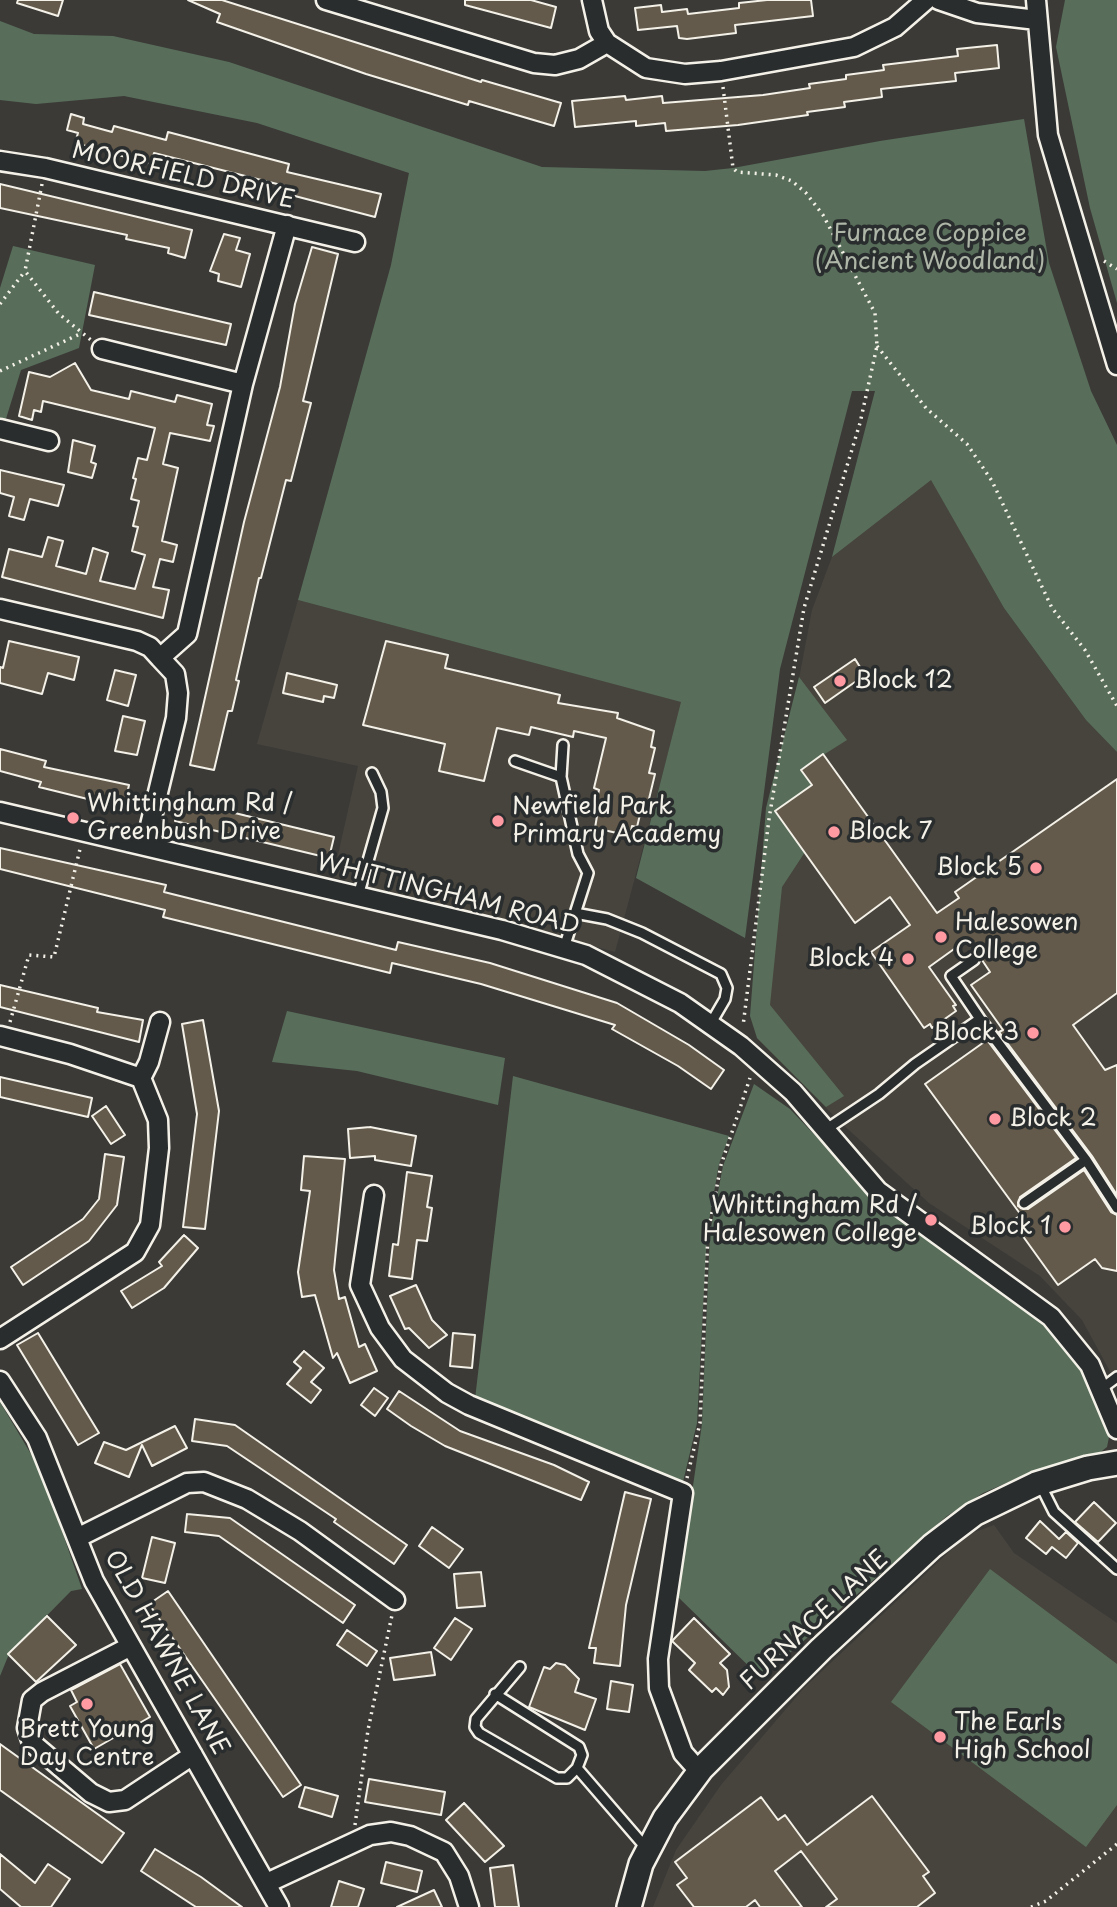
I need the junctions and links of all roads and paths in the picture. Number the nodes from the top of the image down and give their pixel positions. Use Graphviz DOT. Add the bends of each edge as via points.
graph roads {
  1 [pos="326,0"];
  2 [pos="593,0"];
  3 [pos="926,0"];
  4 [pos="939,0"];
  5 [pos="1036,0"];
  6 [pos="1037,20"];
  7 [pos="607,43"];
  8 [pos="721,71"];
  9 [pos="0,161"];
  10 [pos="45,168"];
  11 [pos="287,225"];
  12 [pos="355,242"];
  13 [pos="25,271"];
  14 [pos="0,304"];
  15 [pos="82,333"];
  16 [pos="877,346"];
  17 [pos="102,349"];
  18 [pos="1117,365"];
  19 [pos="0,371"];
  20 [pos="243,384"];
  21 [pos="0,429"];
  22 [pos="49,441"];
  23 [pos="0,609"];
  24 [pos="160,658"];
  25 [pos="1117,706"];
  26 [pos="564,745"];
  27 [pos="515,761"];
  28 [pos="372,773"];
  29 [pos="561,777"];
  30 [pos="0,812"];
  31 [pos="85,831"];
  32 [pos="145,846"];
  33 [pos="358,896"];
  34 [pos="575,913"];
  35 [pos="564,948"];
  36 [pos="974,960"];
  37 [pos="979,1019"];
  38 [pos="160,1022"];
  39 [pos="711,1023"];
  40 [pos="3,1037"];
  41 [pos="741,1046"];
  42 [pos="756,1059"];
  43 [pos="141,1078"];
  44 [pos="825,1130"];
  45 [pos="1086,1160"];
  46 [pos="374,1195"];
  47 [pos="1024,1203"];
  48 [pos="1117,1208"];
  49 [pos="0,1339"];
  50 [pos="1117,1377"];
  51 [pos="0,1381"];
  52 [pos="1101,1389"];
  53 [pos="1117,1429"];
  54 [pos="1117,1463"];
  55 [pos="1039,1483"];
  56 [pos="683,1493"];
  57 [pos="78,1538"];
  58 [pos="1117,1569"];
  59 [pos="395,1600"];
  60 [pos="131,1646"];
  61 [pos="520,1667"];
  62 [pos="495,1694"];
  63 [pos="193,1755"];
  64 [pos="577,1768"];
  65 [pos="699,1772"];
  66 [pos="352,1844"];
  67 [pos="1117,1844"];
  68 [pos="648,1850"];
  69 [pos="267,1884"];
  70 [pos="279,1907"];
  71 [pos="469,1907"];
  72 [pos="629,1907"];
  73 [pos="1031,1907"];
  1 -- 7 [label="street" via="534,62 555,65 579,59"];
  2 -- 7 [label="street" via="599,31"];
  3 -- 8 [label="street" via="895,27 854,47"];
  4 -- 6 [label="street" via="977,13"];
  5 -- 6 [label="street"];
  6 -- 18 [label="street" via="1048,135"];
  7 -- 8 [label="street" via="646,68 685,75"];
  8 -- 16 [label="path" via="733,168 776,175 806,193 835,236 875,313"];
  9 -- 10 [label="street, MOORFIELD DRIVE"];
  10 -- 11 [label="street, MOORFIELD DRIVE"];
  10 -- 13 [label="path"];
  11 -- 12 [label="street, MOORFIELD DRIVE"];
  11 -- 20 [label="street"];
  13 -- 14 [label="path"];
  13 -- 15 [label="path" via="59,314"];
  15 -- 17 [label="path"];
  15 -- 19 [label="path"];
  16 -- 25 [label="path" via="926,408 973,453 992,481 1052,608 1085,650"];
  16 -- 41 [label="path" via="860,423 804,608 769,819"];
  17 -- 20 [label="street"];
  20 -- 24 [label="street" via="187,634"];
  21 -- 22 [label="street"];
  23 -- 24 [label="street" via="137,641"];
  24 -- 32 [label="street" via="174,674 177,706"];
  26 -- 29 [label="lane"];
  27 -- 29 [label="lane"];
  28 -- 33 [label="lane" via="383,808"];
  29 -- 34 [label="lane" via="578,853 588,873"];
  30 -- 31 [label="street, WHITTINGHAM ROAD"];
  31 -- 32 [label="street, WHITTINGHAM ROAD"];
  31 -- 40 [label="path" via="54,957 29,955"];
  32 -- 33 [label="street, WHITTINGHAM ROAD"];
  33 -- 35 [label="street, WHITTINGHAM ROAD"];
  34 -- 35 [label="lane"];
  34 -- 39 [label="lane" via="642,933 721,974 727,988 725,999"];
  35 -- 39 [label="street, WHITTINGHAM ROAD" via="635,978"];
  36 -- 37 [label="lane" via="951,976"];
  37 -- 44 [label="lane"];
  37 -- 45 [label="lane"];
  38 -- 43 [label="street"];
  39 -- 41 [label="street, WHITTINGHAM ROAD"];
  40 -- 43 [label="street"];
  41 -- 42 [label="street, WHITTINGHAM ROAD"];
  42 -- 44 [label="street, WHITTINGHAM ROAD" via="793,1092"];
  42 -- 56 [label="path" via="720,1165 708,1233 700,1423"];
  43 -- 49 [label="street" via="159,1120 150,1225 144,1239 135,1252"];
  44 -- 52 [label="street, WHITTINGHAM ROAD" via="878,1191 1051,1317 1090,1364"];
  45 -- 47 [label="lane"];
  45 -- 48 [label="lane"];
  46 -- 56 [label="street" via="360,1285 380,1328 403,1359 469,1405"];
  50 -- 52 [label="lane"];
  51 -- 57 [label="street, OLD HAWNE LANE" via="37,1438"];
  52 -- 53 [label="street, WHITTINGHAM ROAD"];
  54 -- 55 [label="street, FURNACE LANE"];
  55 -- 58 [label="lane" via="1054,1512"];
  55 -- 65 [label="street, FURNACE LANE" via="974,1514 932,1546 765,1703"];
  56 -- 65 [label="street" via="658,1659 659,1688 683,1752"];
  57 -- 59 [label="street" via="187,1483 204,1482 247,1499 300,1531"];
  57 -- 60 [label="street, OLD HAWNE LANE" via="94,1581"];
  59 -- 66 [label="path" via="368,1730"];
  60 -- 63 [label="street, OLD HAWNE LANE"];
  60 -- 63 [label="street" via="32,1700 27,1728 32,1742 91,1793 109,1802 125,1800"];
  61 -- 62 [label="lane"];
  62 -- 64 [label="lane" via="579,1747 582,1755"];
  62 -- 64 [label="lane" via="476,1718 479,1733 557,1778 567,1778"];
  63 -- 69 [label="street, OLD HAWNE LANE"];
  64 -- 68 [label="lane"];
  65 -- 68 [label="street, FURNACE LANE"];
  66 -- 69 [label="street"];
  66 -- 71 [label="street" via="391,1832 444,1852 459,1876"];
  67 -- 73 [label="path" via="1046,1901"];
  68 -- 72 [label="street, FURNACE LANE"];
  69 -- 70 [label="street, OLD HAWNE LANE"];
}
